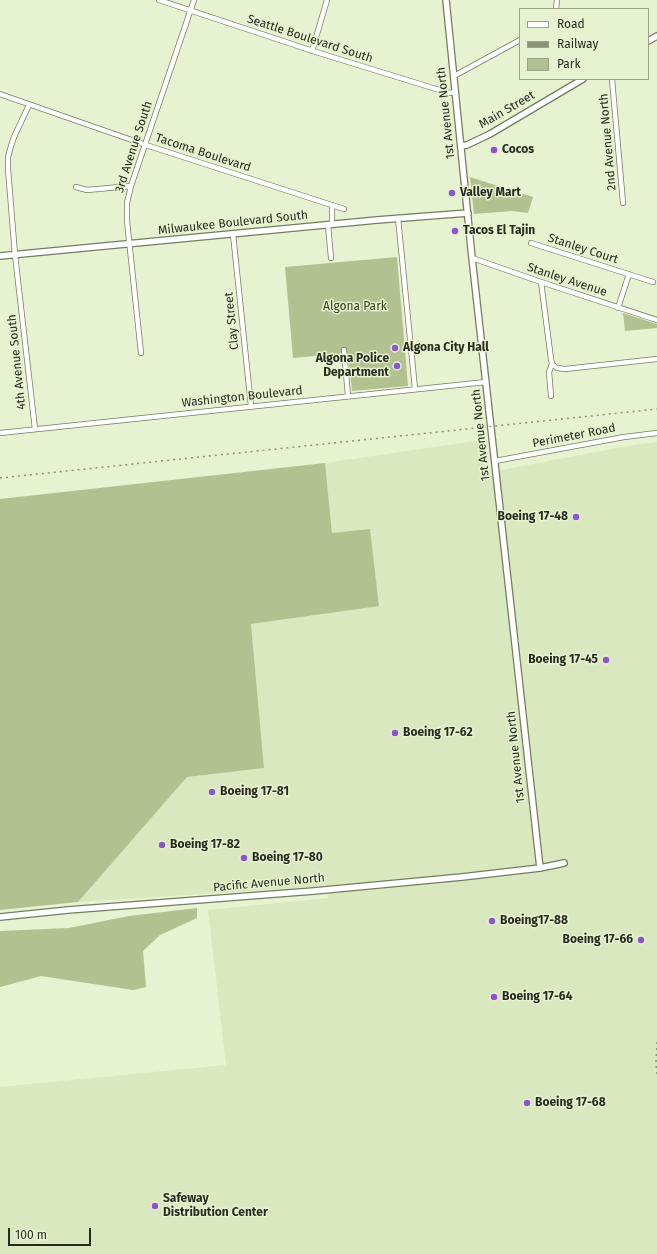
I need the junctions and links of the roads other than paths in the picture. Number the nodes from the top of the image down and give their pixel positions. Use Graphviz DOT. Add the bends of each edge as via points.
graph roads {
  1 [pos="159,0"];
  2 [pos="194,0"];
  3 [pos="327,0"];
  4 [pos="446,0"];
  5 [pos="190,10"];
  6 [pos="519,41"];
  7 [pos="312,51"];
  8 [pos="454,76"];
  9 [pos="581,80"];
  10 [pos="612,80"];
  11 [pos="455,92"];
  12 [pos="0,94"];
  13 [pos="29,105"];
  14 [pos="146,145"];
  15 [pos="461,146"];
  16 [pos="132,186"];
  17 [pos="76,187"];
  18 [pos="623,203"];
  19 [pos="332,205"];
  20 [pos="344,209"];
  21 [pos="468,213"];
  22 [pos="398,218"];
  23 [pos="330,224"];
  24 [pos="233,234"];
  25 [pos="531,243"];
  26 [pos="129,244"];
  27 [pos="15,255"];
  28 [pos="0,256"];
  29 [pos="331,258"];
  30 [pos="472,258"];
  31 [pos="629,274"];
  32 [pos="541,282"];
  33 [pos="653,282"];
  34 [pos="618,308"];
  35 [pos="657,320"];
  36 [pos="344,350"];
  37 [pos="141,353"];
  38 [pos="657,359"];
  39 [pos="552,364"];
  40 [pos="486,382"];
  41 [pos="415,388"];
  42 [pos="348,396"];
  43 [pos="551,396"];
  44 [pos="251,406"];
  45 [pos="34,429"];
  46 [pos="0,433"];
  47 [pos="657,433"];
  48 [pos="495,461"];
  49 [pos="564,863"];
  50 [pos="540,868"];
  51 [pos="0,918"];
  1 -- 5 [label="street, Seattle Boulevard South"];
  2 -- 5 [label="street, 3rd Avenue South"];
  3 -- 7 [label="street"];
  4 -- 8 [label="street, 1st Avenue North"];
  5 -- 7 [label="street, Seattle Boulevard South"];
  5 -- 14 [label="street, 3rd Avenue South"];
  6 -- 8 [label="street"];
  7 -- 11 [label="street, Seattle Boulevard South" via="449,93"];
  8 -- 11 [label="street, 1st Avenue North"];
  9 -- 15 [label="street, Main Street" via="490,134"];
  10 -- 18 [label="street, 2nd Avenue North"];
  11 -- 15 [label="street, 1st Avenue North"];
  12 -- 13 [label="street, Tacoma Boulevard"];
  13 -- 14 [label="street, Tacoma Boulevard"];
  13 -- 27 [label="street, 4th Avenue South" via="8,157"];
  14 -- 16 [label="street, 3rd Avenue South"];
  14 -- 19 [label="street, Tacoma Boulevard"];
  15 -- 21 [label="street, 1st Avenue North"];
  16 -- 17 [label="street" via="87,190"];
  16 -- 26 [label="street, 3rd Avenue South" via="126,212"];
  19 -- 20 [label="street, Tacoma Boulevard"];
  19 -- 23 [label="street"];
  21 -- 22 [label="street, Milwaukee Boulevard South"];
  21 -- 30 [label="street, 1st Avenue North"];
  22 -- 23 [label="street, Milwaukee Boulevard South"];
  22 -- 41 [label="street"];
  23 -- 24 [label="street, Milwaukee Boulevard South"];
  23 -- 29 [label="street"];
  24 -- 26 [label="street, Milwaukee Boulevard South"];
  24 -- 44 [label="street, Clay Street"];
  25 -- 31 [label="street, Stanley Court"];
  26 -- 27 [label="street, Milwaukee Boulevard South"];
  26 -- 37 [label="street, 3rd Avenue South"];
  27 -- 28 [label="street, Milwaukee Boulevard South"];
  27 -- 45 [label="street, 4th Avenue South"];
  30 -- 32 [label="street, Stanley Avenue"];
  30 -- 40 [label="street, 1st Avenue North"];
  31 -- 33 [label="street, Stanley Court"];
  31 -- 34 [label="street, Stanley Court"];
  32 -- 34 [label="street, Stanley Avenue"];
  32 -- 39 [label="street"];
  34 -- 35 [label="street, Stanley Avenue"];
  36 -- 42 [label="street"];
  38 -- 39 [label="street" via="565,369"];
  39 -- 43 [label="street" via="549,372"];
  40 -- 41 [label="street, Washington Boulevard"];
  40 -- 48 [label="street, 1st Avenue North"];
  41 -- 42 [label="street, Washington Boulevard"];
  42 -- 44 [label="street, Washington Boulevard"];
  44 -- 45 [label="street, Washington Boulevard"];
  45 -- 46 [label="street, Washington Boulevard"];
  47 -- 48 [label="street, Perimeter Road"];
  48 -- 50 [label="street, 1st Avenue North"];
  49 -- 50 [label="street, Pacific Avenue North"];
  50 -- 51 [label="street, Pacific Avenue North"];
}
